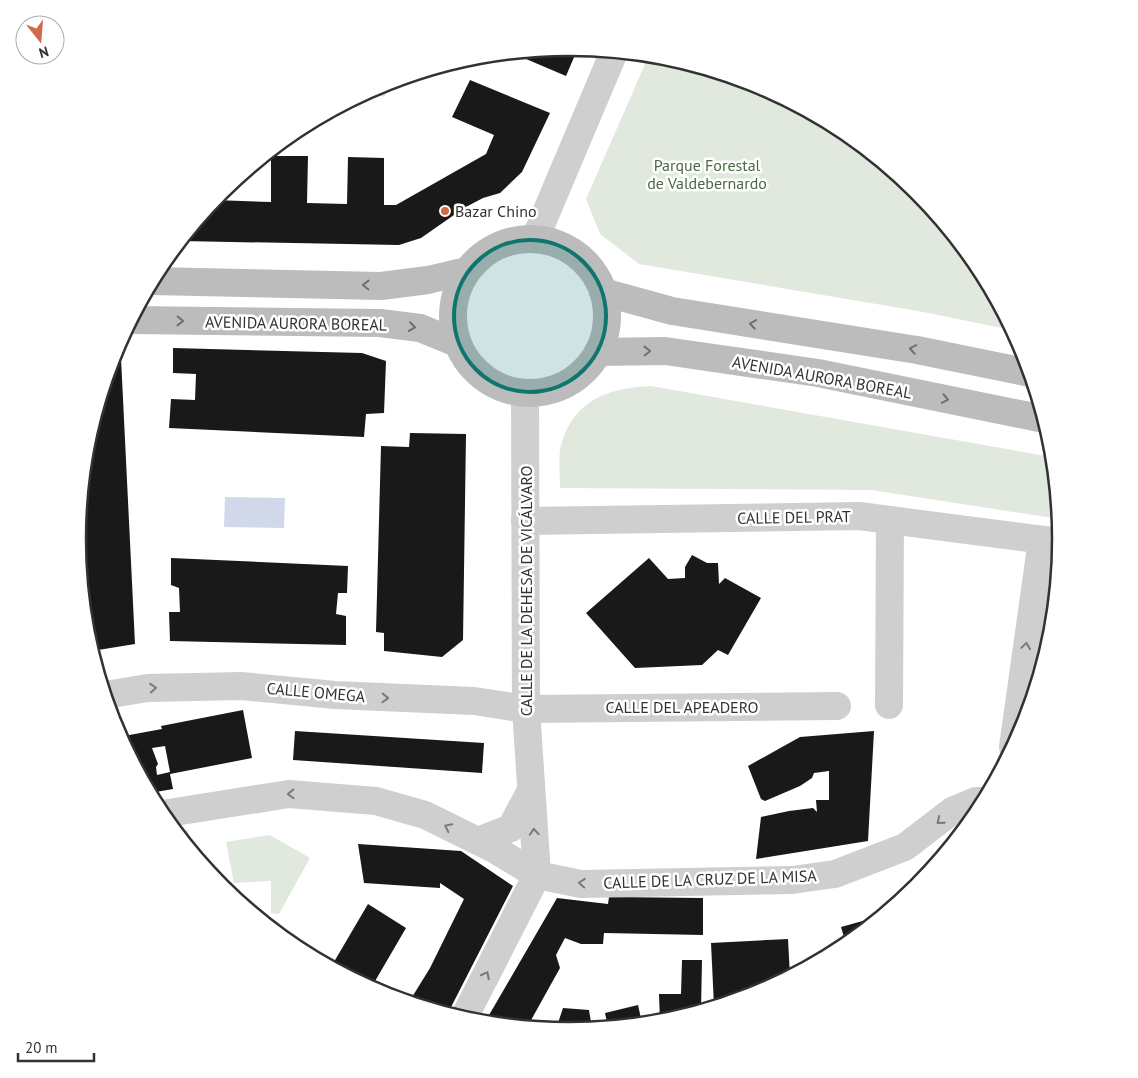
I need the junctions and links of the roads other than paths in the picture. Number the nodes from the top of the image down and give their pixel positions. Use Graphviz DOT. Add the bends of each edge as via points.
graph roads {
  1 [pos="611,58"];
  2 [pos="535,239"];
  3 [pos="466,271"];
  4 [pos="162,281"];
  5 [pos="603,292"];
  6 [pos="139,320"];
  7 [pos="457,343"];
  8 [pos="598,352"];
  9 [pos="1021,371"];
  10 [pos="525,393"];
  11 [pos="1036,417"];
  12 [pos="890,520"];
  13 [pos="525,521"];
  14 [pos="1051,541"];
  15 [pos="112,694"];
  16 [pos="890,705"];
  17 [pos="837,706"];
  18 [pos="526,709"];
  19 [pos="1019,713"];
  20 [pos="532,789"];
  21 [pos="973,802"];
  22 [pos="172,812"];
  23 [pos="478,841"];
  24 [pos="537,875"];
  25 [pos="468,1010"];
  1 -- 2 [label="street"];
  2 -- 3 [label="main road" via="515,240 496,246"];
  2 -- 5 [label="main road" via="553,242 570,250 596,275"];
  3 -- 4 [label="main road, one-way" via="381,286"];
  3 -- 7 [label="main road" via="457,288 453,306"];
  5 -- 8 [label="main road" via="606,326"];
  9 -- 5 [label="main road, one-way" via="917,350 672,311"];
  6 -- 7 [label="main road, AVENIDA AURORA BOREAL, one-way" via="380,323 420,328"];
  7 -- 10 [label="main road" via="471,366 491,383"];
  8 -- 10 [label="main road" via="575,378 560,387"];
  8 -- 11 [label="main road, AVENIDA AURORA BOREAL, one-way" via="665,351 818,373"];
  10 -- 13 [label="street, CALLE DE LA DEHESA DE VICÁLVARO"];
  12 -- 13 [label="street, CALLE DEL PRAT" via="859,516"];
  12 -- 14 [label="street, CALLE DEL PRAT"];
  12 -- 16 [label="street"];
  13 -- 18 [label="street, CALLE DE LA DEHESA DE VICÁLVARO"];
  19 -- 14 [label="street, one-way"];
  15 -- 18 [label="street, CALLE OMEGA, one-way" via="148,688 241,686 335,695 474,701"];
  17 -- 18 [label="street, CALLE DEL APEADERO"];
  18 -- 20 [label="street, CALLE DE LA DEHESA DE VICÁLVARO"];
  20 -- 23 [label="street" via="511,828"];
  24 -- 20 [label="street, CALLE DE LA DEHESA DE VICÁLVARO, one-way"];
  21 -- 24 [label="street, CALLE DE LA CRUZ DE LA MISA, one-way" via="952,811 905,847 835,874 813,878 581,884"];
  23 -- 22 [label="street, CALLE DE LA CRUZ DE LA MISA, one-way" via="425,815 376,801 325,795 289,794"];
  23 -- 24 [label="street, CALLE DE LA CRUZ DE LA MISA"];
  25 -- 24 [label="street, one-way"];
}
